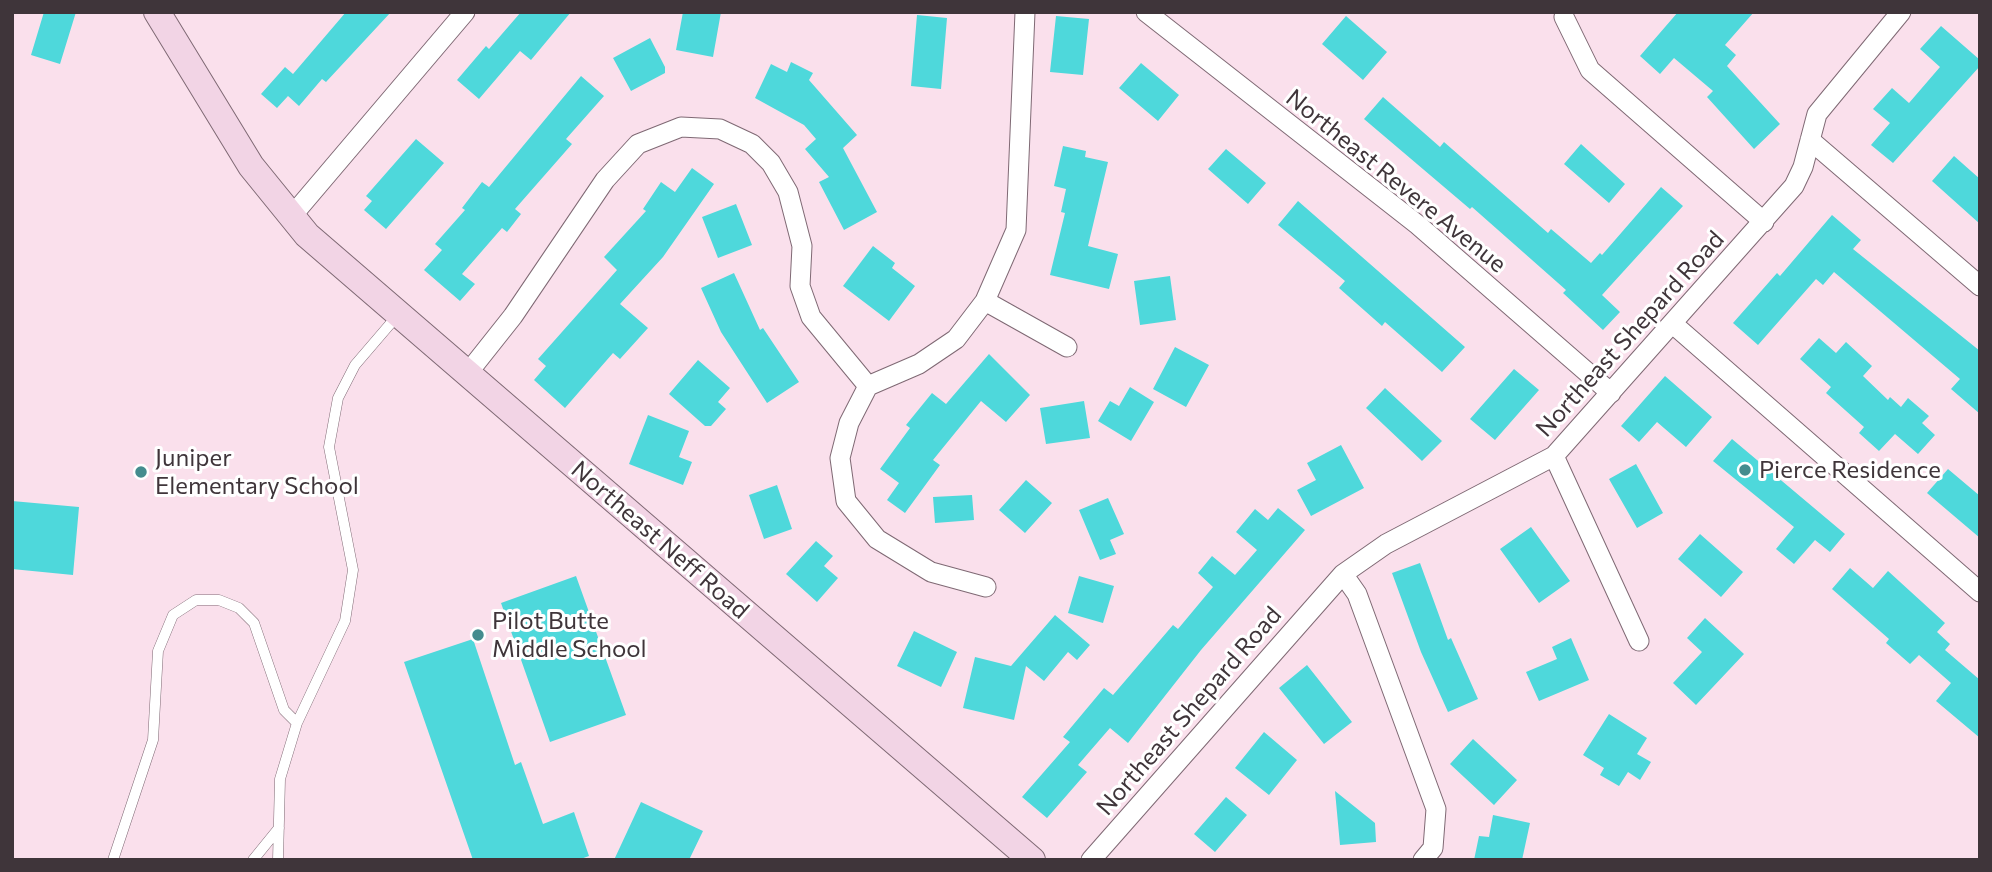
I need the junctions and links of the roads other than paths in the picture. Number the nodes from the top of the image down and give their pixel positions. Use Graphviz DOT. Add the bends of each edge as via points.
graph roads {
  1 [pos="157,12"];
  2 [pos="465,12"];
  3 [pos="1025,12"];
  4 [pos="1146,12"];
  5 [pos="1901,12"];
  6 [pos="1564,16"];
  7 [pos="1810,139"];
  8 [pos="291,217"];
  9 [pos="1764,222"];
  10 [pos="1980,286"];
  11 [pos="985,301"];
  12 [pos="398,315"];
  13 [pos="1673,324"];
  14 [pos="1067,347"];
  15 [pos="467,374"];
  16 [pos="868,386"];
  17 [pos="1611,393"];
  18 [pos="1554,456"];
  19 [pos="1343,574"];
  20 [pos="986,587"];
  21 [pos="1980,593"];
  22 [pos="1639,641"];
  23 [pos="296,723"];
  24 [pos="279,828"];
  25 [pos="113,860"];
  26 [pos="253,860"];
  27 [pos="278,860"];
  28 [pos="1032,860"];
  29 [pos="1091,860"];
  30 [pos="1423,860"];
  1 -- 8 [label="main road, Northeast Neff Road" via="251,166"];
  2 -- 8 [label="street"];
  3 -- 11 [label="street" via="1016,230"];
  4 -- 17 [label="street, Northeast Revere Avenue" via="1418,225"];
  5 -- 7 [label="street, Northeast Shepard Road" via="1829,97 1817,114"];
  6 -- 9 [label="street" via="1590,70"];
  7 -- 9 [label="street, Northeast Shepard Road" via="1794,186"];
  7 -- 10 [label="street"];
  8 -- 12 [label="main road, Northeast Neff Road"];
  9 -- 13 [label="street, Northeast Shepard Road"];
  11 -- 14 [label="street"];
  11 -- 16 [label="street" via="956,339 919,364"];
  12 -- 15 [label="main road, Northeast Neff Road"];
  12 -- 23 [label="lane" via="355,365 338,398 329,447 353,570 345,621"];
  13 -- 17 [label="street, Northeast Shepard Road"];
  13 -- 21 [label="street"];
  15 -- 16 [label="street" via="513,316 605,180 638,144 681,127 720,130 752,144 771,163 788,192 802,246 800,286 811,317"];
  15 -- 28 [label="main road, Northeast Neff Road"];
  16 -- 20 [label="street" via="849,423 840,458 846,501 877,539 931,572"];
  17 -- 18 [label="street, Northeast Shepard Road"];
  18 -- 19 [label="street, Northeast Shepard Road" via="1387,544"];
  18 -- 22 [label="street"];
  19 -- 29 [label="street, Northeast Shepard Road"];
  19 -- 30 [label="street" via="1357,594 1436,809 1433,848"];
  23 -- 24 [label="lane" via="280,779"];
  23 -- 25 [label="lane" via="284,710 254,623 239,608 219,600 196,600 173,615 158,651 153,740"];
  24 -- 26 [label="lane"];
  24 -- 27 [label="lane"];
}
